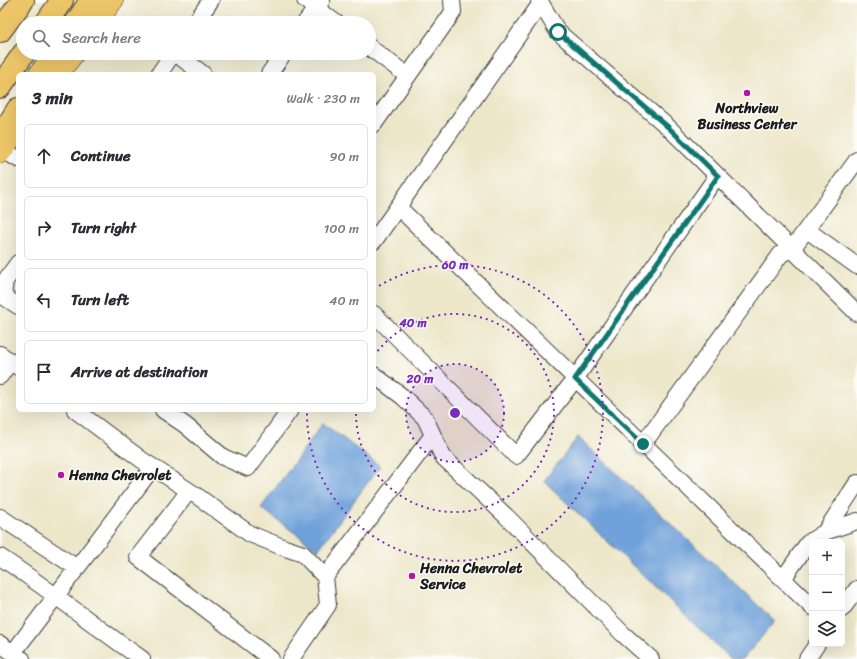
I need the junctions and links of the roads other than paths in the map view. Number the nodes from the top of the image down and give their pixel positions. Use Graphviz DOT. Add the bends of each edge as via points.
graph roads {
  1 [pos="23,0"];
  2 [pos="62,0"];
  3 [pos="91,0"];
  4 [pos="113,0"];
  5 [pos="211,0"];
  6 [pos="452,0"];
  7 [pos="540,2"];
  8 [pos="314,3"];
  9 [pos="51,16"];
  10 [pos="81,16"];
  11 [pos="101,16"];
  12 [pos="199,16"];
  13 [pos="308,16"];
  14 [pos="328,16"];
  15 [pos="0,31"];
  16 [pos="376,52"];
  17 [pos="19,60"];
  18 [pos="50,60"];
  19 [pos="69,60"];
  20 [pos="169,60"];
  21 [pos="184,60"];
  22 [pos="279,60"];
  23 [pos="41,72"];
  24 [pos="60,72"];
  25 [pos="160,72"];
  26 [pos="200,72"];
  27 [pos="270,72"];
  28 [pos="408,76"];
  29 [pos="0,87"];
  30 [pos="16,114"];
  31 [pos="376,121"];
  32 [pos="16,132"];
  33 [pos="5,150"];
  34 [pos="857,160"];
  35 [pos="718,176"];
  36 [pos="398,207"];
  37 [pos="807,230"];
  38 [pos="376,238"];
  39 [pos="792,249"];
  40 [pos="16,266"];
  41 [pos="857,266"];
  42 [pos="16,305"];
  43 [pos="857,313"];
  44 [pos="376,316"];
  45 [pos="10,361"];
  46 [pos="0,376"];
  47 [pos="376,376"];
  48 [pos="575,379"];
  49 [pos="79,412"];
  50 [pos="166,412"];
  51 [pos="289,412"];
  52 [pos="433,435"];
  53 [pos="643,444"];
  54 [pos="153,467"];
  55 [pos="857,483"];
  56 [pos="189,491"];
  57 [pos="0,516"];
  58 [pos="857,521"];
  59 [pos="825,532"];
  60 [pos="0,557"];
  61 [pos="77,568"];
  62 [pos="325,577"];
  63 [pos="783,579"];
  64 [pos="857,589"];
  65 [pos="55,596"];
  66 [pos="809,603"];
  67 [pos="845,605"];
  68 [pos="0,644"];
  69 [pos="815,647"];
  70 [pos="18,656"];
  71 [pos="142,659"];
  72 [pos="271,659"];
  73 [pos="291,659"];
  74 [pos="651,659"];
  75 [pos="807,659"];
  1 -- 15 [label="highway"];
  2 -- 9 [label="highway"];
  3 -- 10 [label="highway"];
  4 -- 11 [label="main road"];
  5 -- 12 [label="street"];
  6 -- 28 [label="street" via="453,12"];
  7 -- 35 [label="street" via="558,32 668,127"];
  7 -- 36 [label="street"];
  8 -- 13 [label="street"];
  8 -- 14 [label="street"];
  16 -- 28 [label="street"];
  17 -- 29 [label="highway"];
  18 -- 23 [label="highway"];
  19 -- 24 [label="main road"];
  20 -- 25 [label="street"];
  21 -- 26 [label="street"];
  22 -- 27 [label="street"];
  28 -- 31 [label="street"];
  30 -- 33 [label="highway"];
  32 -- 33 [label="main road"];
  34 -- 37 [label="street"];
  35 -- 39 [label="street"];
  35 -- 48 [label="street"];
  36 -- 38 [label="street"];
  36 -- 48 [label="street"];
  37 -- 39 [label="street"];
  37 -- 41 [label="street"];
  39 -- 43 [label="street"];
  39 -- 53 [label="street" via="781,254"];
  40 -- 42 [label="street" via="5,281 3,296"];
  44 -- 48 [label="street" via="516,456"];
  45 -- 46 [label="street"];
  47 -- 52 [label="street" via="404,397 425,418"];
  48 -- 53 [label="street"];
  49 -- 54 [label="street"];
  50 -- 51 [label="street" via="223,457 248,468"];
  52 -- 62 [label="street"];
  52 -- 74 [label="street" via="443,456"];
  53 -- 63 [label="street"];
  54 -- 56 [label="street"];
  54 -- 61 [label="street"];
  55 -- 59 [label="street"];
  56 -- 62 [label="street" via="250,534 303,554"];
  56 -- 72 [label="street" via="138,557"];
  57 -- 61 [label="street"];
  58 -- 59 [label="street"];
  59 -- 63 [label="street" via="808,543"];
  60 -- 65 [label="street"];
  61 -- 65 [label="street"];
  62 -- 73 [label="street" via="328,605"];
  63 -- 66 [label="street"];
  64 -- 67 [label="street"];
  65 -- 70 [label="street"];
  65 -- 71 [label="street"];
  68 -- 70 [label="street"];
  69 -- 75 [label="street"];
}
